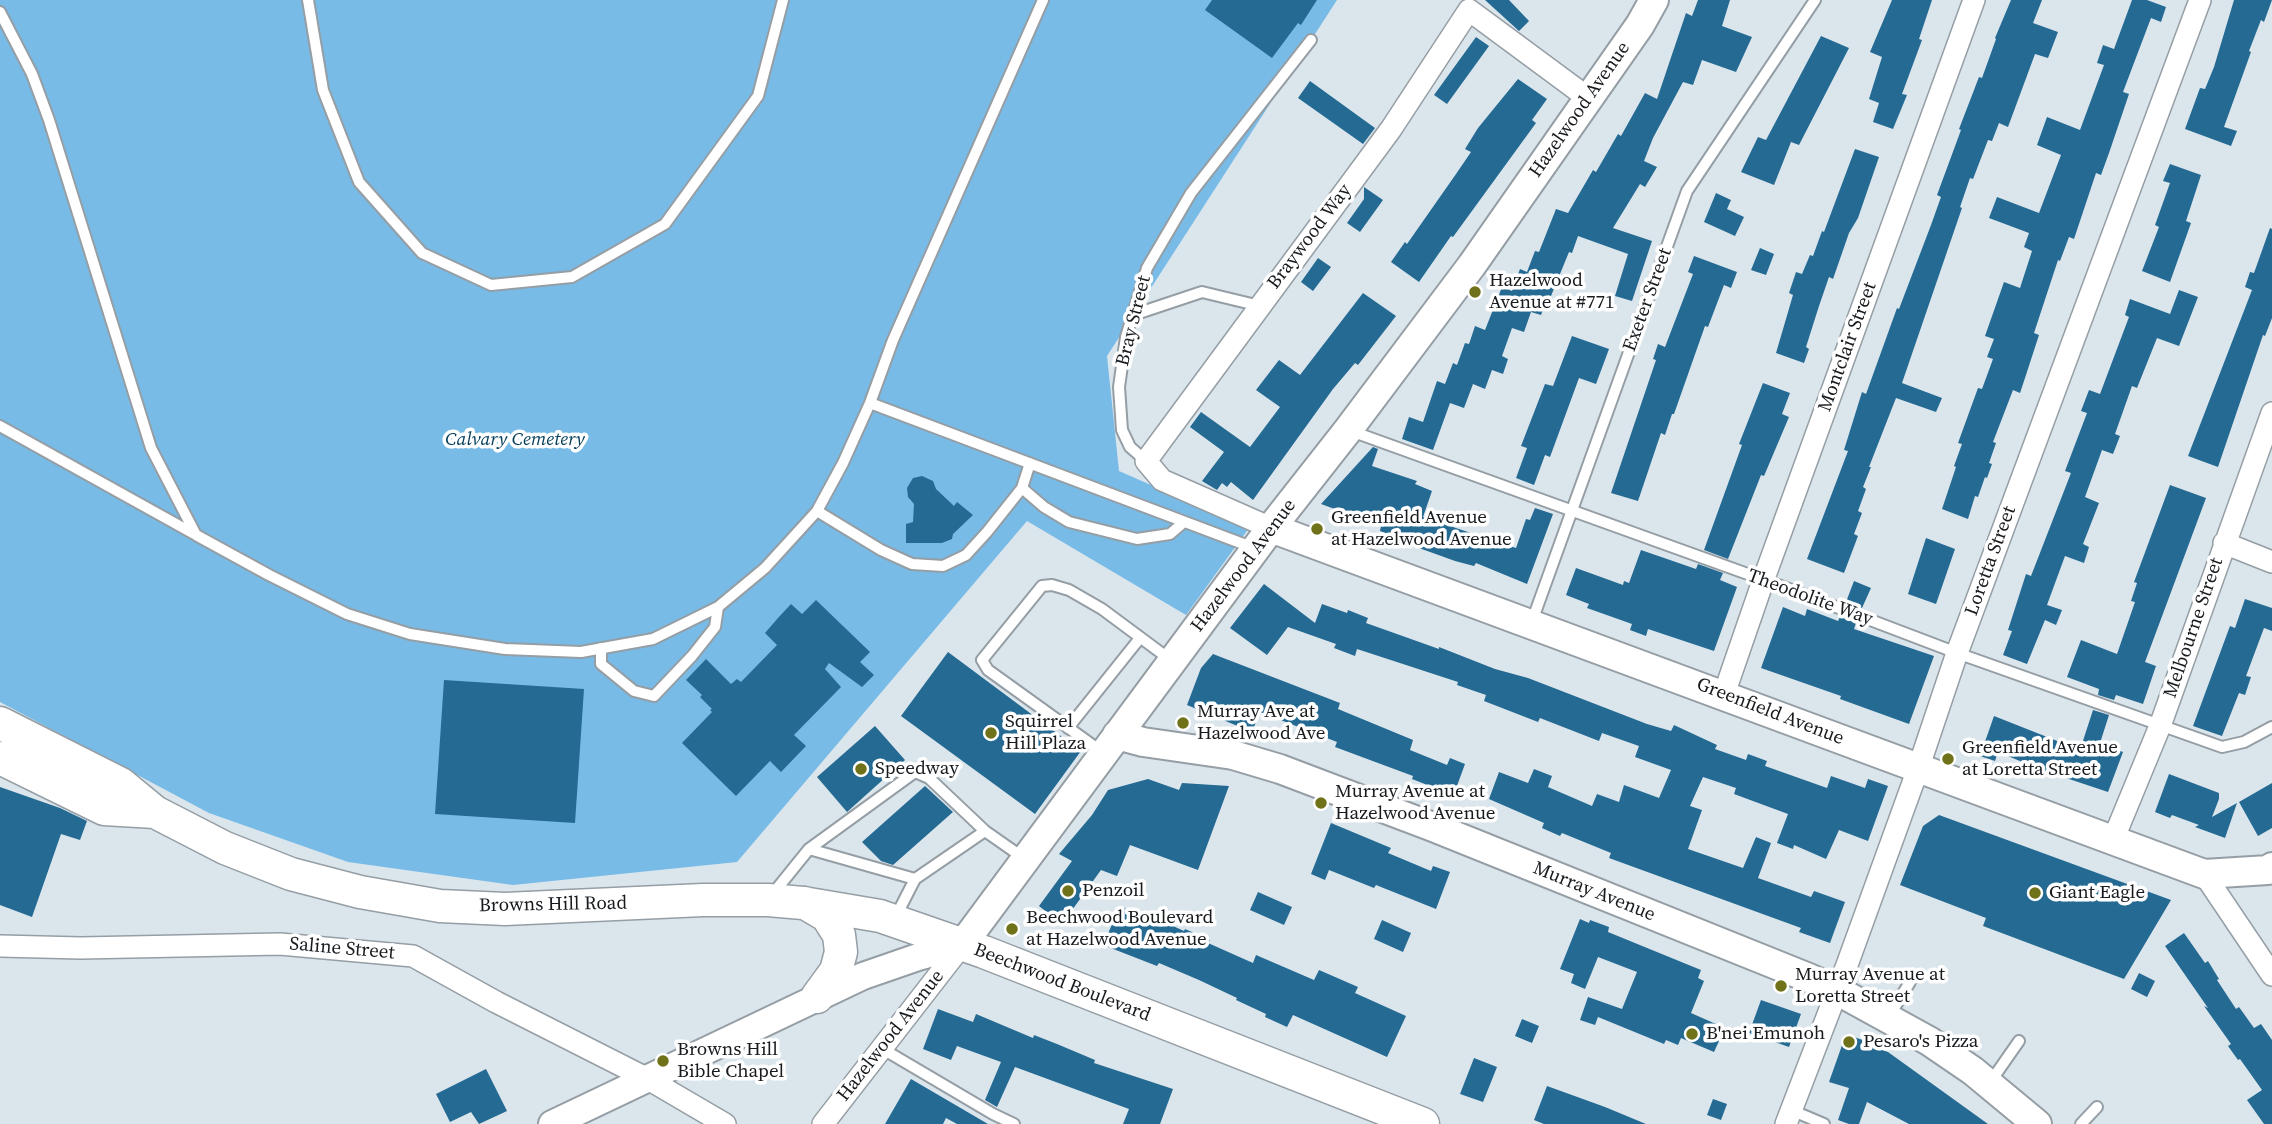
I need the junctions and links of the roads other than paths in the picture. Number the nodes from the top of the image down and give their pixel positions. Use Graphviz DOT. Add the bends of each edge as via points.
graph roads {
  1 [pos="308,0"];
  2 [pos="783,0"];
  3 [pos="1042,0"];
  4 [pos="1654,0"];
  5 [pos="1815,0"];
  6 [pos="1974,0"];
  7 [pos="2200,0"];
  8 [pos="0,12"];
  9 [pos="1311,40"];
  10 [pos="1588,98"];
  11 [pos="1260,306"];
  12 [pos="1133,315"];
  13 [pos="870,402"];
  14 [pos="2272,414"];
  15 [pos="0,426"];
  16 [pos="1348,430"];
  17 [pos="1146,461"];
  18 [pos="1030,463"];
  19 [pos="1022,488"];
  20 [pos="1572,510"];
  21 [pos="817,511"];
  22 [pos="1184,522"];
  23 [pos="196,535"];
  24 [pos="1263,538"];
  25 [pos="2224,543"];
  26 [pos="2272,562"];
  27 [pos="1763,581"];
  28 [pos="718,607"];
  29 [pos="1530,625"];
  30 [pos="1140,638"];
  31 [pos="601,648"];
  32 [pos="1957,653"];
  33 [pos="1172,661"];
  34 [pos="1724,694"];
  35 [pos="0,723"];
  36 [pos="2160,726"];
  37 [pos="2272,727"];
  38 [pos="1068,728"];
  39 [pos="1110,744"];
  40 [pos="0,758"];
  41 [pos="1918,769"];
  42 [pos="155,813"];
  43 [pos="985,831"];
  44 [pos="2113,840"];
  45 [pos="808,849"];
  46 [pos="1025,859"];
  47 [pos="2272,867"];
  48 [pos="2204,874"];
  49 [pos="915,879"];
  50 [pos="768,900"];
  51 [pos="803,902"];
  52 [pos="894,921"];
  53 [pos="962,945"];
  54 [pos="0,946"];
  55 [pos="2272,975"];
  56 [pos="1910,982"];
  57 [pos="1838,990"];
  58 [pos="817,997"];
  59 [pos="1888,1018"];
  60 [pos="2019,1041"];
  61 [pos="881,1048"];
  62 [pos="648,1079"];
  63 [pos="1989,1084"];
  64 [pos="2096,1107"];
  65 [pos="1789,1117"];
  66 [pos="1410,1122"];
  67 [pos="552,1124"];
  68 [pos="725,1124"];
  69 [pos="823,1124"];
  70 [pos="1014,1124"];
  71 [pos="1824,1124"];
  72 [pos="2037,1124"];
  73 [pos="2081,1124"];
  1 -- 2 [label="lane" via="323,90 359,182 422,253 491,285 572,277 665,224 758,96"];
  3 -- 13 [label="lane"];
  4 -- 10 [label="main road, Hazelwood Avenue"];
  5 -- 20 [label="lane, Exeter Street" via="1688,191"];
  6 -- 27 [label="street, Montclair Street"];
  7 -- 32 [label="street, Loretta Street"];
  8 -- 23 [label="lane" via="32,74 49,120 151,448"];
  9 -- 12 [label="lane, Bray Street" via="1191,193 1147,268"];
  10 -- 11 [label="street, Braywood Way" via="1469,10 1391,129"];
  10 -- 16 [label="main road, Hazelwood Avenue" via="1472,265"];
  11 -- 12 [label="lane" via="1202,292"];
  11 -- 17 [label="street, Braywood Way"];
  12 -- 17 [label="lane, Bray Street" via="1119,387 1122,430 1129,447"];
  13 -- 18 [label="lane"];
  13 -- 21 [label="lane"];
  14 -- 25 [label="street, Melbourne Street"];
  15 -- 23 [label="lane"];
  16 -- 20 [label="lane, Theodolite Way"];
  16 -- 24 [label="main road, Hazelwood Avenue"];
  17 -- 24 [label="street, Bray Street" via="1162,480"];
  18 -- 19 [label="lane"];
  18 -- 22 [label="lane"];
  19 -- 21 [label="lane" via="966,555 943,566 912,564"];
  19 -- 22 [label="lane" via="1069,522 1137,539 1170,534"];
  20 -- 27 [label="lane, Theodolite Way"];
  20 -- 29 [label="lane, Exeter Street"];
  21 -- 28 [label="lane" via="765,568"];
  22 -- 24 [label="lane"];
  23 -- 31 [label="lane" via="346,614 410,634 505,649 581,652"];
  24 -- 29 [label="main road, Greenfield Avenue"];
  24 -- 33 [label="main road, Hazelwood Avenue"];
  25 -- 26 [label="street"];
  25 -- 36 [label="street, Melbourne Street"];
  27 -- 32 [label="lane, Theodolite Way"];
  27 -- 34 [label="street, Montclair Street"];
  28 -- 31 [label="lane" via="653,639"];
  28 -- 31 [label="lane" via="715,627 654,696 634,691 601,664"];
  29 -- 34 [label="main road, Greenfield Avenue"];
  30 -- 33 [label="lane"];
  30 -- 38 [label="lane"];
  30 -- 38 [label="lane" via="1069,590 1042,586 982,660 988,670"];
  32 -- 36 [label="lane, Theodolite Way"];
  32 -- 41 [label="street, Loretta Street"];
  33 -- 39 [label="main road, Hazelwood Avenue"];
  34 -- 41 [label="main road, Greenfield Avenue"];
  35 -- 42 [label="main road, Browns Hill Road" via="121,783"];
  36 -- 37 [label="lane, Theodolite Way" via="2222,747"];
  36 -- 44 [label="street, Melbourne Street"];
  38 -- 39 [label="lane"];
  39 -- 46 [label="main road, Hazelwood Avenue"];
  39 -- 57 [label="main road, Murray Avenue" via="1143,742 1233,755 1280,769"];
  40 -- 42 [label="main road, Browns Hill Road" via="104,809"];
  41 -- 44 [label="main road, Greenfield Avenue"];
  41 -- 57 [label="street, Loretta Street"];
  42 -- 50 [label="main road, Browns Hill Road" via="291,874 440,906 505,909"];
  43 -- 45 [label="lane" via="929,778 915,772"];
  43 -- 46 [label="lane"];
  43 -- 49 [label="lane"];
  44 -- 48 [label="main road, Greenfield Avenue"];
  45 -- 49 [label="lane"];
  45 -- 50 [label="lane"];
  46 -- 53 [label="main road, Hazelwood Avenue"];
  47 -- 48 [label="main road, Greenfield Avenue"];
  48 -- 55 [label="street"];
  49 -- 52 [label="lane"];
  50 -- 51 [label="main road, Browns Hill Road"];
  51 -- 52 [label="main road, Browns Hill Road"];
  51 -- 58 [label="main road" via="827,916 839,935 836,971"];
  52 -- 53 [label="main road, Browns Hill Road"];
  53 -- 58 [label="street, Beechwood Boulevard" via="863,976"];
  53 -- 61 [label="street, Hazelwood Avenue"];
  53 -- 66 [label="main road, Beechwood Boulevard"];
  54 -- 62 [label="street, Saline Street" via="280,944 413,956"];
  56 -- 59 [label="lane"];
  57 -- 59 [label="main road, Murray Avenue"];
  57 -- 65 [label="street, Loretta Street"];
  58 -- 62 [label="street, Beechwood Boulevard"];
  59 -- 63 [label="main road, Murray Avenue"];
  60 -- 63 [label="lane"];
  61 -- 69 [label="street, Hazelwood Avenue"];
  61 -- 70 [label="lane"];
  62 -- 67 [label="street, Beechwood Boulevard"];
  62 -- 68 [label="street, Saline Street"];
  63 -- 72 [label="main road, Murray Avenue"];
  64 -- 73 [label="lane"];
  65 -- 71 [label="lane"];
}
